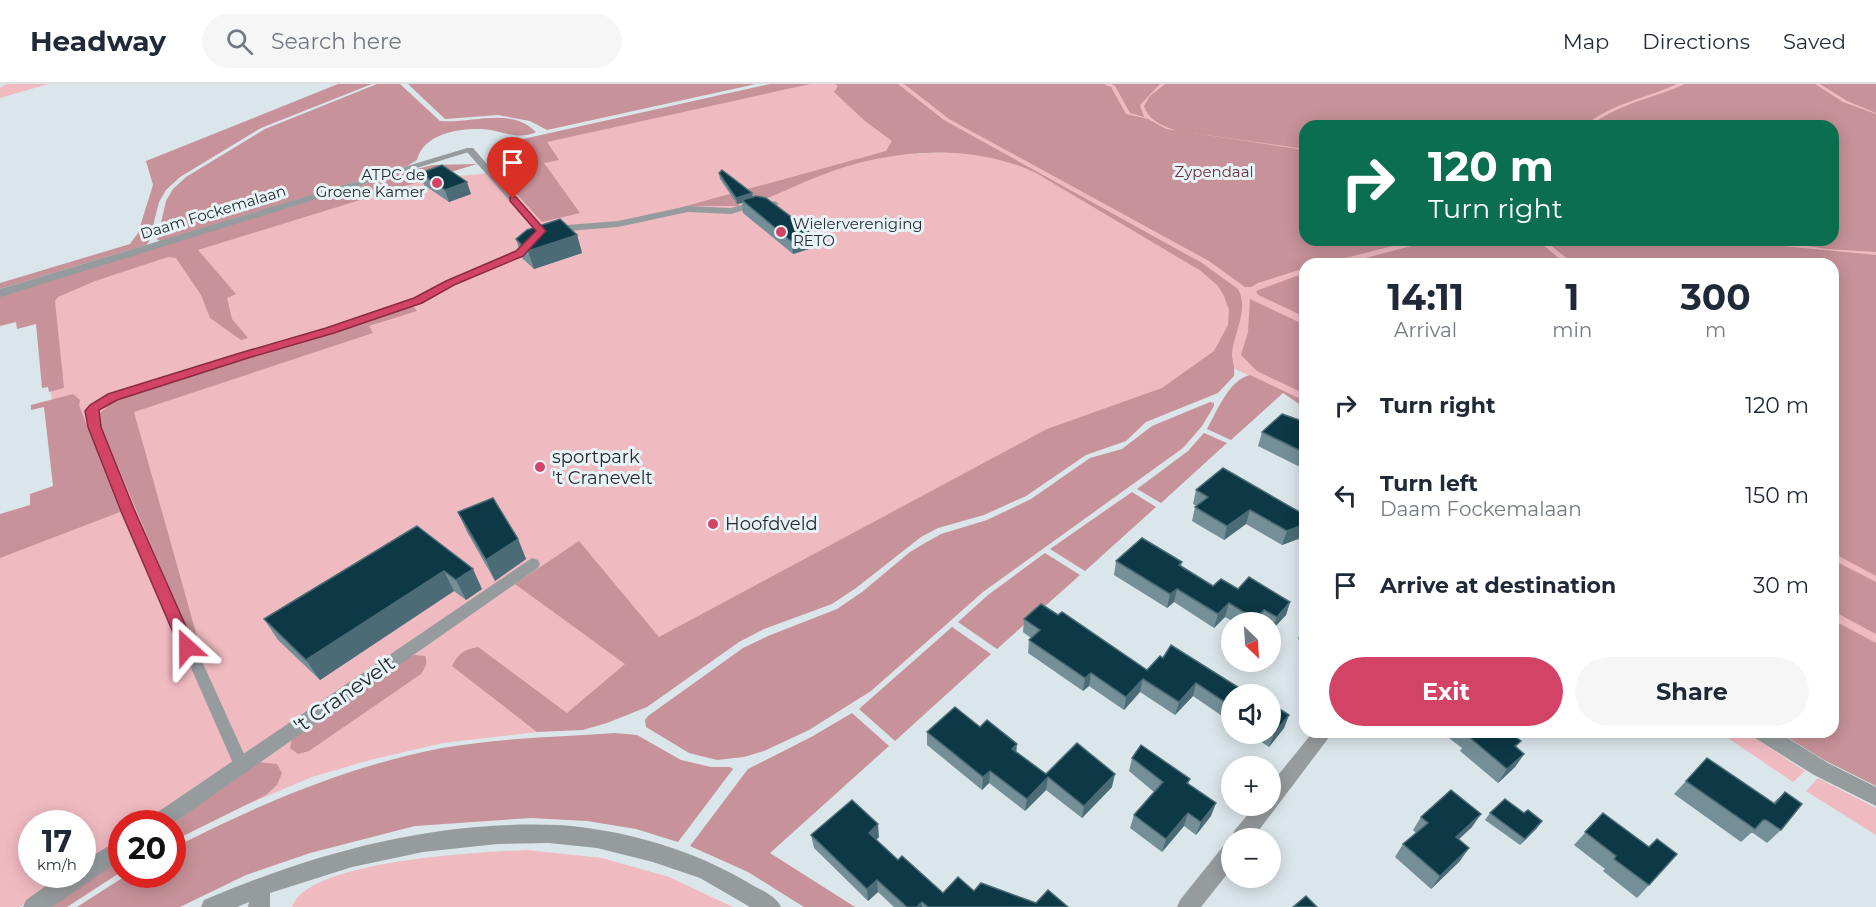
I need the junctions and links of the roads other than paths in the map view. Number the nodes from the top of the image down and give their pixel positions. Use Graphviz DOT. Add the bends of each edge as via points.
graph roads {
  1 [pos="470,150"];
  2 [pos="775,204"];
  3 [pos="541,231"];
  4 [pos="0,292"];
  5 [pos="532,564"];
  6 [pos="1319,738"];
  7 [pos="1772,738"];
  8 [pos="241,765"];
  9 [pos="1281,787"];
  10 [pos="1876,797"];
  11 [pos="176,810"];
  12 [pos="1259,816"];
  13 [pos="1249,828"];
  14 [pos="1221,865"];
  15 [pos="62,888"];
  16 [pos="260,897"];
  17 [pos="34,907"];
  18 [pos="212,907"];
  19 [pos="770,907"];
  20 [pos="1188,907"];
  1 -- 3 [label="lane, Daam Fockemalaan"];
  1 -- 4 [label="street, Daam Fockemalaan"];
  2 -- 3 [label="lane" via="759,203 730,211 688,209 618,224"];
  3 -- 8 [label="lane" via="519,253 418,301 112,397 92,411 94,427 127,509"];
  5 -- 8 [label="street, 't Cranevelt"];
  6 -- 9 [label="street"];
  7 -- 10 [label="street"];
  8 -- 11 [label="street, 't Cranevelt"];
  12 -- 13 [label="street"];
  14 -- 20 [label="street"];
  15 -- 17 [label="street"];
  16 -- 18 [label="street"];
  16 -- 19 [label="street" via="309,868 382,848 465,836 528,834 578,836 662,856 721,878"];
}
